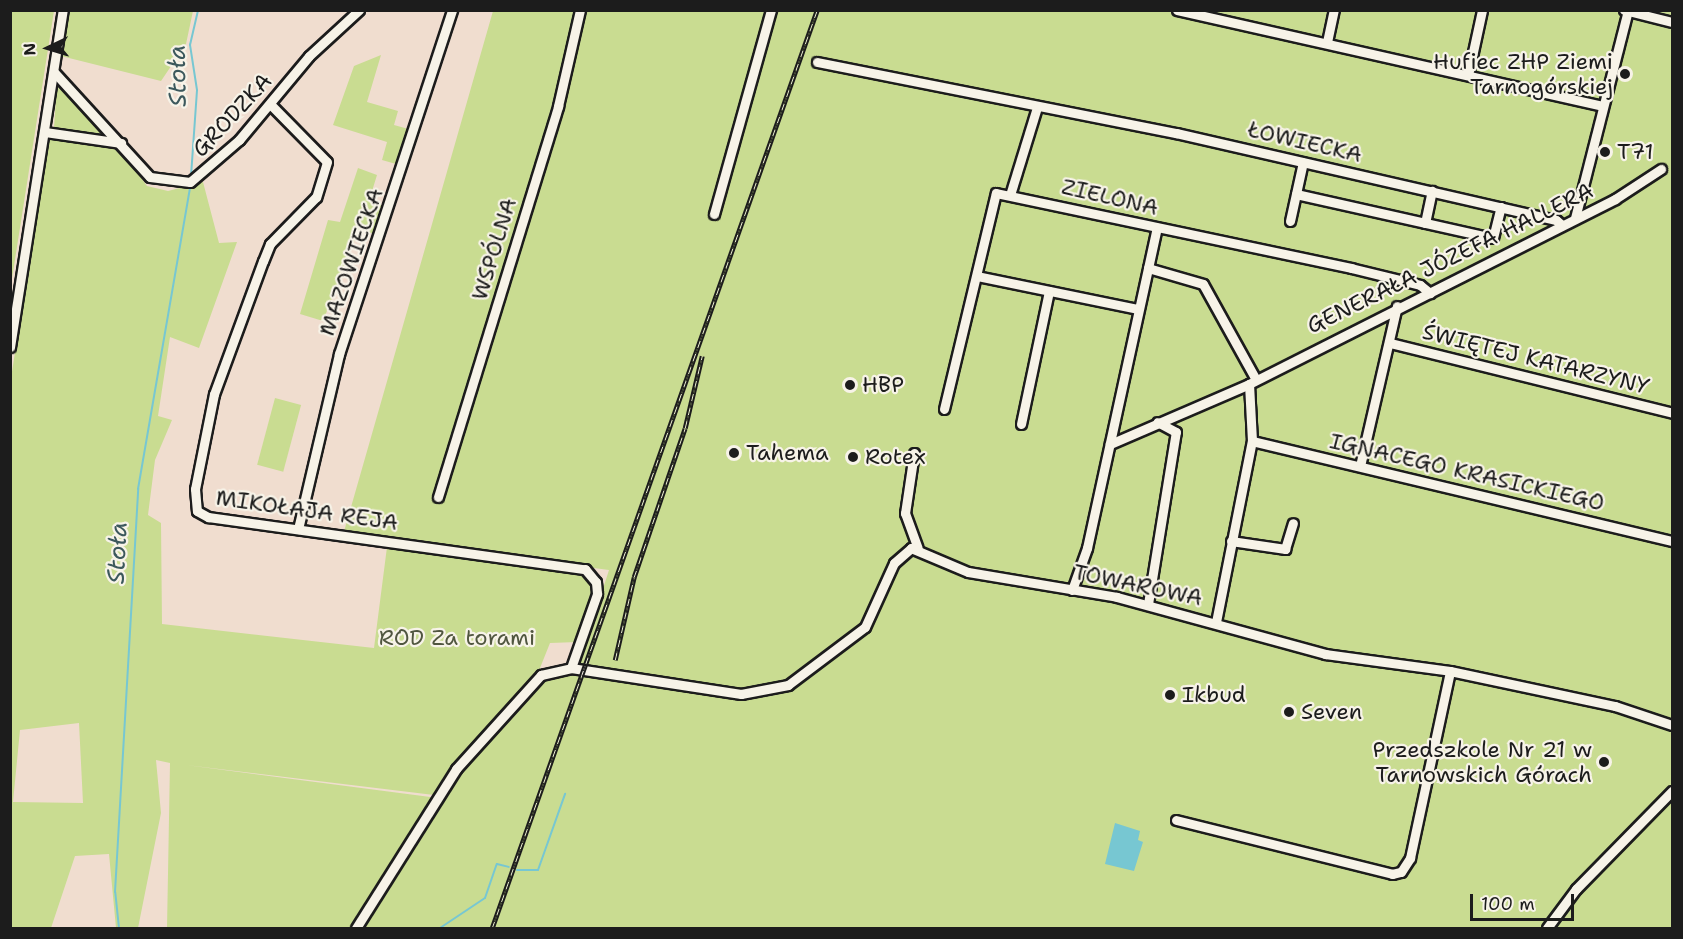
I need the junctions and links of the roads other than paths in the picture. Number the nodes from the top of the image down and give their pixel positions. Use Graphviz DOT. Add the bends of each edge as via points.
graph roads {
  1 [pos="63,10"];
  2 [pos="358,10"];
  3 [pos="452,10"];
  4 [pos="580,10"];
  5 [pos="771,10"];
  6 [pos="1177,10"];
  7 [pos="1334,10"];
  8 [pos="1482,10"];
  9 [pos="1626,11"];
  10 [pos="1672,22"];
  11 [pos="1327,42"];
  12 [pos="818,62"];
  13 [pos="54,72"];
  14 [pos="1468,75"];
  15 [pos="272,106"];
  16 [pos="1037,106"];
  17 [pos="1602,106"];
  18 [pos="45,132"];
  19 [pos="122,143"];
  20 [pos="1303,162"];
  21 [pos="1661,169"];
  22 [pos="1432,191"];
  23 [pos="1296,194"];
  24 [pos="1010,195"];
  25 [pos="1501,207"];
  26 [pos="714,214"];
  27 [pos="1575,219"];
  28 [pos="1290,221"];
  29 [pos="1425,223"];
  30 [pos="1562,225"];
  31 [pos="1157,228"];
  32 [pos="1148,268"];
  33 [pos="976,276"];
  34 [pos="1049,291"];
  35 [pos="1430,293"];
  36 [pos="1397,306"];
  37 [pos="1138,309"];
  38 [pos="1390,343"];
  39 [pos="10,347"];
  40 [pos="1252,381"];
  41 [pos="944,409"];
  42 [pos="1672,413"];
  43 [pos="1156,422"];
  44 [pos="1021,424"];
  45 [pos="1252,441"];
  46 [pos="1113,442"];
  47 [pos="914,453"];
  48 [pos="1360,466"];
  49 [pos="438,497"];
  50 [pos="1293,523"];
  51 [pos="298,529"];
  52 [pos="1231,541"];
  53 [pos="1672,542"];
  54 [pos="918,548"];
  55 [pos="1072,590"];
  56 [pos="1148,604"];
  57 [pos="1216,622"];
  58 [pos="571,668"];
  59 [pos="1450,671"];
  60 [pos="1672,725"];
  61 [pos="1672,791"];
  62 [pos="1176,820"];
  63 [pos="356,928"];
  64 [pos="1547,928"];
  1 -- 13 [label="street"];
  2 -- 15 [label="street, GRODZKA" via="309,56"];
  3 -- 51 [label="street, MAZOWIECKA" via="339,354"];
  4 -- 49 [label="street, WSPÓLNA" via="558,106"];
  5 -- 26 [label="street"];
  6 -- 11 [label="street"];
  7 -- 11 [label="street"];
  8 -- 14 [label="street"];
  9 -- 10 [label="street"];
  9 -- 17 [label="street"];
  11 -- 14 [label="street"];
  12 -- 16 [label="street, ŁOWIECKA"];
  13 -- 18 [label="street"];
  13 -- 19 [label="street, GRODZKA"];
  14 -- 17 [label="street"];
  15 -- 19 [label="street, GRODZKA" via="204,174 190,182 150,177"];
  15 -- 51 [label="street, MIKOŁAJA REJA" via="327,162 316,197 270,244 263,261 214,394 194,500 197,511 208,518"];
  16 -- 20 [label="street, ŁOWIECKA"];
  16 -- 24 [label="street"];
  17 -- 27 [label="street"];
  18 -- 19 [label="street"];
  18 -- 39 [label="street"];
  20 -- 22 [label="street, ŁOWIECKA"];
  20 -- 23 [label="street"];
  21 -- 27 [label="street, GENERAŁA JÓZEFA HALLERA"];
  22 -- 25 [label="street, ŁOWIECKA"];
  22 -- 29 [label="street"];
  23 -- 28 [label="street"];
  23 -- 29 [label="street"];
  24 -- 31 [label="street, ZIELONA"];
  24 -- 33 [label="street" via="996,193"];
  25 -- 29 [label="street" via="1493,238"];
  25 -- 30 [label="street, ŁOWIECKA"];
  27 -- 30 [label="street, GENERAŁA JÓZEFA HALLERA"];
  30 -- 35 [label="street, GENERAŁA JÓZEFA HALLERA"];
  31 -- 32 [label="street"];
  31 -- 35 [label="street, ZIELONA" via="1362,271 1420,285"];
  32 -- 37 [label="street"];
  32 -- 40 [label="street" via="1203,284"];
  33 -- 34 [label="street"];
  33 -- 41 [label="street"];
  34 -- 37 [label="street"];
  34 -- 44 [label="street"];
  35 -- 36 [label="street, GENERAŁA JÓZEFA HALLERA"];
  36 -- 38 [label="street, ŚWIĘTEJ KATARZYNY"];
  36 -- 40 [label="street, GENERAŁA JÓZEFA HALLERA"];
  37 -- 46 [label="street"];
  38 -- 42 [label="street, ŚWIĘTEJ KATARZYNY"];
  38 -- 48 [label="street, ŚWIĘTEJ KATARZYNY"];
  40 -- 43 [label="street, GENERAŁA JÓZEFA HALLERA"];
  40 -- 45 [label="street"];
  43 -- 46 [label="street, GENERAŁA JÓZEFA HALLERA"];
  43 -- 56 [label="street" via="1176,432"];
  45 -- 48 [label="street, IGNACEGO KRASICKIEGO"];
  45 -- 52 [label="street"];
  46 -- 55 [label="street"];
  47 -- 54 [label="street" via="905,513"];
  48 -- 53 [label="street, IGNACEGO KRASICKIEGO"];
  50 -- 52 [label="street" via="1285,549"];
  51 -- 58 [label="street, MIKOŁAJA REJA" via="585,569 596,582 597,594"];
  52 -- 57 [label="street"];
  54 -- 55 [label="street, TOWAROWA" via="968,572"];
  54 -- 58 [label="street" via="898,557 865,627 788,685 730,693"];
  55 -- 56 [label="street, TOWAROWA"];
  56 -- 57 [label="street, TOWAROWA"];
  57 -- 59 [label="street, TOWAROWA" via="1325,654"];
  58 -- 63 [label="street" via="541,675 456,769"];
  59 -- 60 [label="street, TOWAROWA" via="1615,706"];
  59 -- 62 [label="street" via="1410,858 1401,872 1386,873"];
  61 -- 64 [label="street" via="1576,889"];
}
